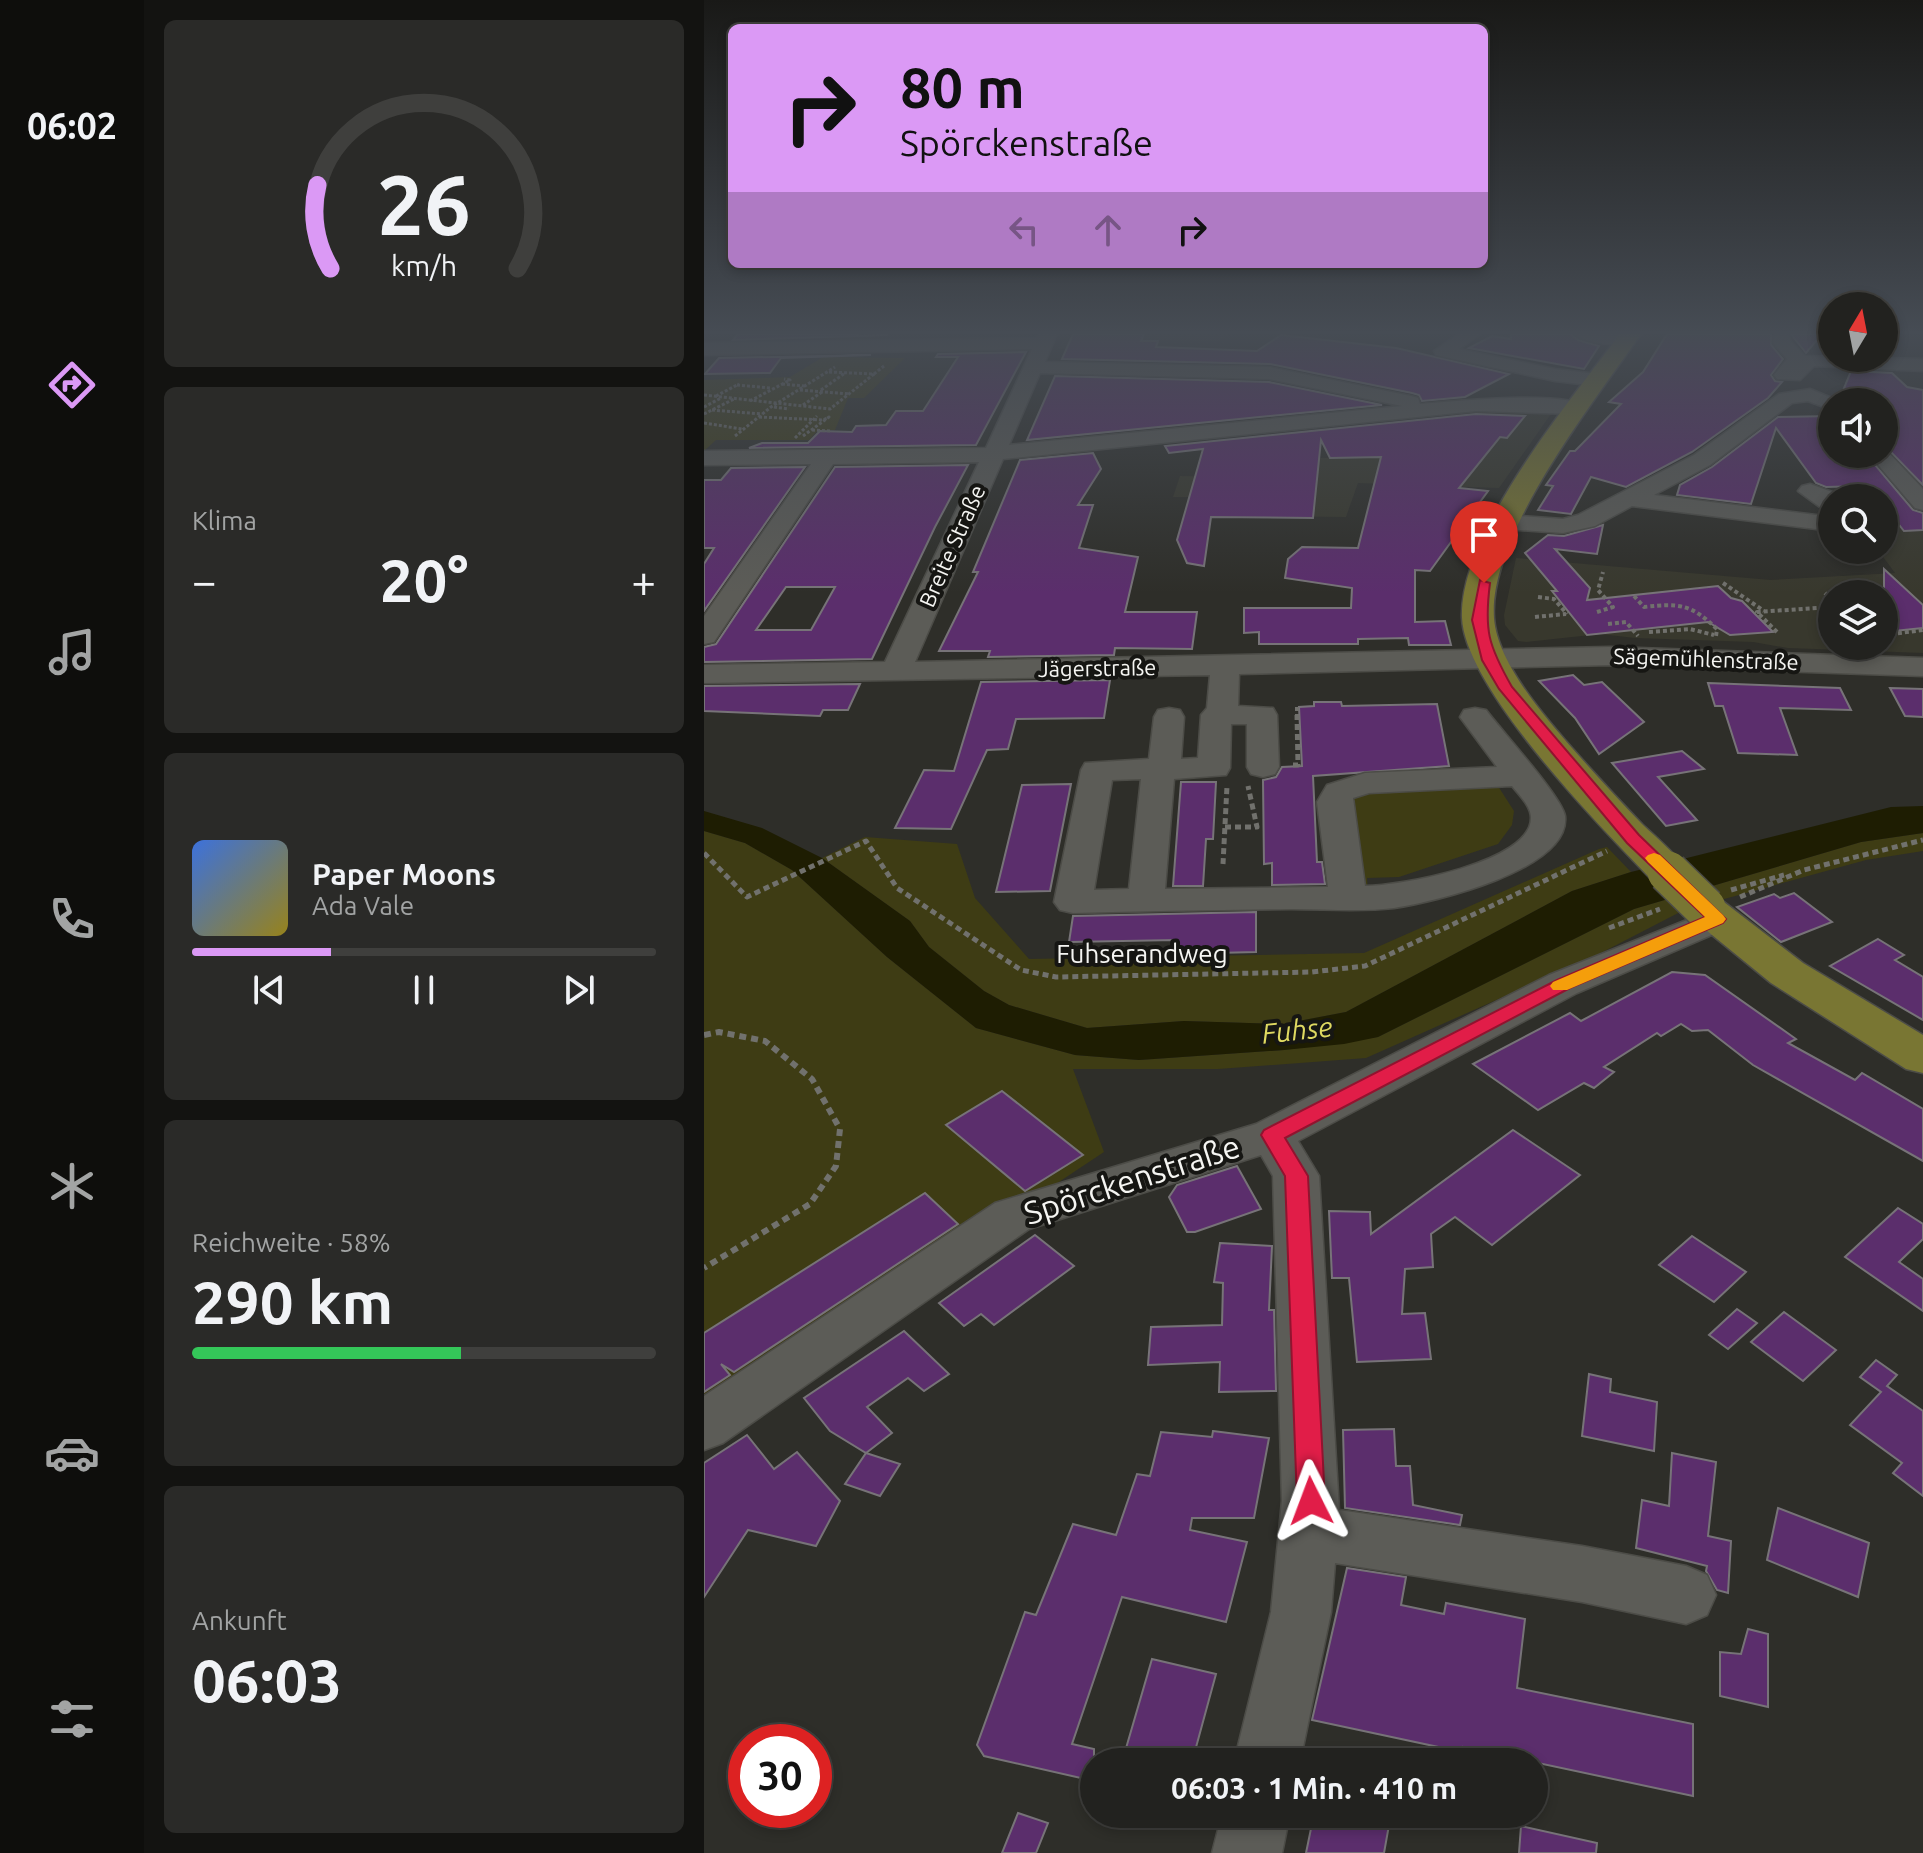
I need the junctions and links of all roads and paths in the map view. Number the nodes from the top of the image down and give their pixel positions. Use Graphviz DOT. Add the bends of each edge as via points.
graph roads {
  1 [pos="753,420"];
  2 [pos="813,420"];
  3 [pos="822,420"];
  4 [pos="1009,420"];
  5 [pos="1331,420"];
  6 [pos="1569,420"];
  7 [pos="1756,420"];
  8 [pos="704,423"];
  9 [pos="743,429"];
  10 [pos="803,430"];
  11 [pos="812,430"];
  12 [pos="830,431"];
  13 [pos="732,438"];
  14 [pos="794,438"];
  15 [pos="800,438"];
  16 [pos="994,454"];
  17 [pos="704,458"];
  18 [pos="826,458"];
  19 [pos="1892,468"];
  20 [pos="1678,473"];
  21 [pos="1810,491"];
  22 [pos="1818,496"];
  23 [pos="1630,499"];
  24 [pos="1923,503"];
  25 [pos="1677,505"];
  26 [pos="1505,522"];
  27 [pos="1818,522"];
  28 [pos="1603,572"];
  29 [pos="1723,583"];
  30 [pos="1634,596"];
  31 [pos="1538,597"];
  32 [pos="1818,608"];
  33 [pos="1597,612"];
  34 [pos="1765,612"];
  35 [pos="1535,617"];
  36 [pos="1608,624"];
  37 [pos="1923,630"];
  38 [pos="1777,632"];
  39 [pos="1706,633"];
  40 [pos="1898,633"];
  41 [pos="1715,635"];
  42 [pos="704,636"];
  43 [pos="1489,660"];
  44 [pos="1225,666"];
  45 [pos="1923,667"];
  46 [pos="896,671"];
  47 [pos="704,674"];
  48 [pos="1222,715"];
  49 [pos="1169,717"];
  50 [pos="1475,717"];
  51 [pos="1161,769"];
  52 [pos="1254,770"];
  53 [pos="1228,773"];
  54 [pos="1522,776"];
  55 [pos="1225,827"];
  56 [pos="1923,840"];
  57 [pos="1642,848"];
  58 [pos="704,853"];
  59 [pos="1223,864"];
  60 [pos="1348,898"];
  61 [pos="1146,900"];
  62 [pos="1711,914"];
  63 [pos="704,1035"];
  64 [pos="1923,1057"];
  65 [pos="1272,1135"];
  66 [pos="704,1268"];
  67 [pos="704,1426"];
  68 [pos="1308,1532"];
  69 [pos="1686,1595"];
  70 [pos="1270,1748"];
  71 [pos="1253,1828"];
  72 [pos="1247,1853"];
  1 -- 9 [label="path"];
  2 -- 10 [label="path"];
  3 -- 11 [label="path"];
  4 -- 16 [label="street, Breite Straße"];
  5 -- 16 [label="street"];
  6 -- 26 [label="main road"];
  7 -- 20 [label="street"];
  8 -- 9 [label="path"];
  9 -- 13 [label="path"];
  10 -- 11 [label="path"];
  10 -- 14 [label="path"];
  11 -- 12 [label="path"];
  11 -- 15 [label="path"];
  16 -- 18 [label="street"];
  16 -- 46 [label="street, Breite Straße"];
  17 -- 18 [label="street"];
  18 -- 42 [label="street"];
  19 -- 24 [label="street"];
  20 -- 23 [label="street"];
  20 -- 25 [label="street" via="1690,484"];
  21 -- 22 [label="street"];
  23 -- 25 [label="street"];
  23 -- 26 [label="street" via="1563,526"];
  25 -- 27 [label="street"];
  26 -- 43 [label="main road" via="1479,610"];
  28 -- 33 [label="path" via="1598,590 1613,607"];
  29 -- 34 [label="path"];
  30 -- 41 [label="path" via="1644,607 1694,607 1717,629"];
  31 -- 35 [label="path" via="1554,599 1567,614"];
  32 -- 34 [label="path"];
  34 -- 38 [label="path" via="1757,612"];
  36 -- 39 [label="path" via="1626,622 1636,633"];
  37 -- 40 [label="path"];
  43 -- 44 [label="street, Jägerstraße"];
  43 -- 45 [label="street, Sägemühlenstraße" via="1653,656"];
  43 -- 57 [label="main road" via="1506,689"];
  44 -- 46 [label="street, Jägerstraße"];
  44 -- 48 [label="street"];
  46 -- 47 [label="street, Jägerstraße"];
  48 -- 51 [label="street" via="1216,715 1214,768"];
  48 -- 52 [label="street" via="1262,715"];
  49 -- 51 [label="street"];
  50 -- 54 [label="street"];
  51 -- 61 [label="street"];
  51 -- 61 [label="street" via="1100,756 1073,902"];
  52 -- 55 [label="path" via="1257,827"];
  53 -- 55 [label="path"];
  54 -- 60 [label="street" via="1548,818 1532,849 1447,885 1391,897"];
  54 -- 60 [label="street" via="1365,783 1339,792 1334,802"];
  55 -- 59 [label="path"];
  56 -- 62 [label="path" via="1804,870"];
  57 -- 58 [label="path, Fuhserandweg" via="1365,966 1312,972 1056,977 1021,970 897,888 866,841 747,897"];
  57 -- 62 [label="main road, bridge"];
  60 -- 61 [label="street"];
  62 -- 64 [label="main road" via="1787,973"];
  62 -- 65 [label="street, Spörckenstraße" via="1563,984"];
  63 -- 66 [label="path" via="719,1032 765,1041 812,1079 840,1129 836,1166 810,1204"];
  65 -- 67 [label="street, Spörckenstraße" via="1012,1216"];
  65 -- 68 [label="street" via="1296,1176 1311,1501"];
  68 -- 69 [label="street"];
  68 -- 70 [label="street" via="1301,1612"];
  71 -- 72 [label="street"];
}
